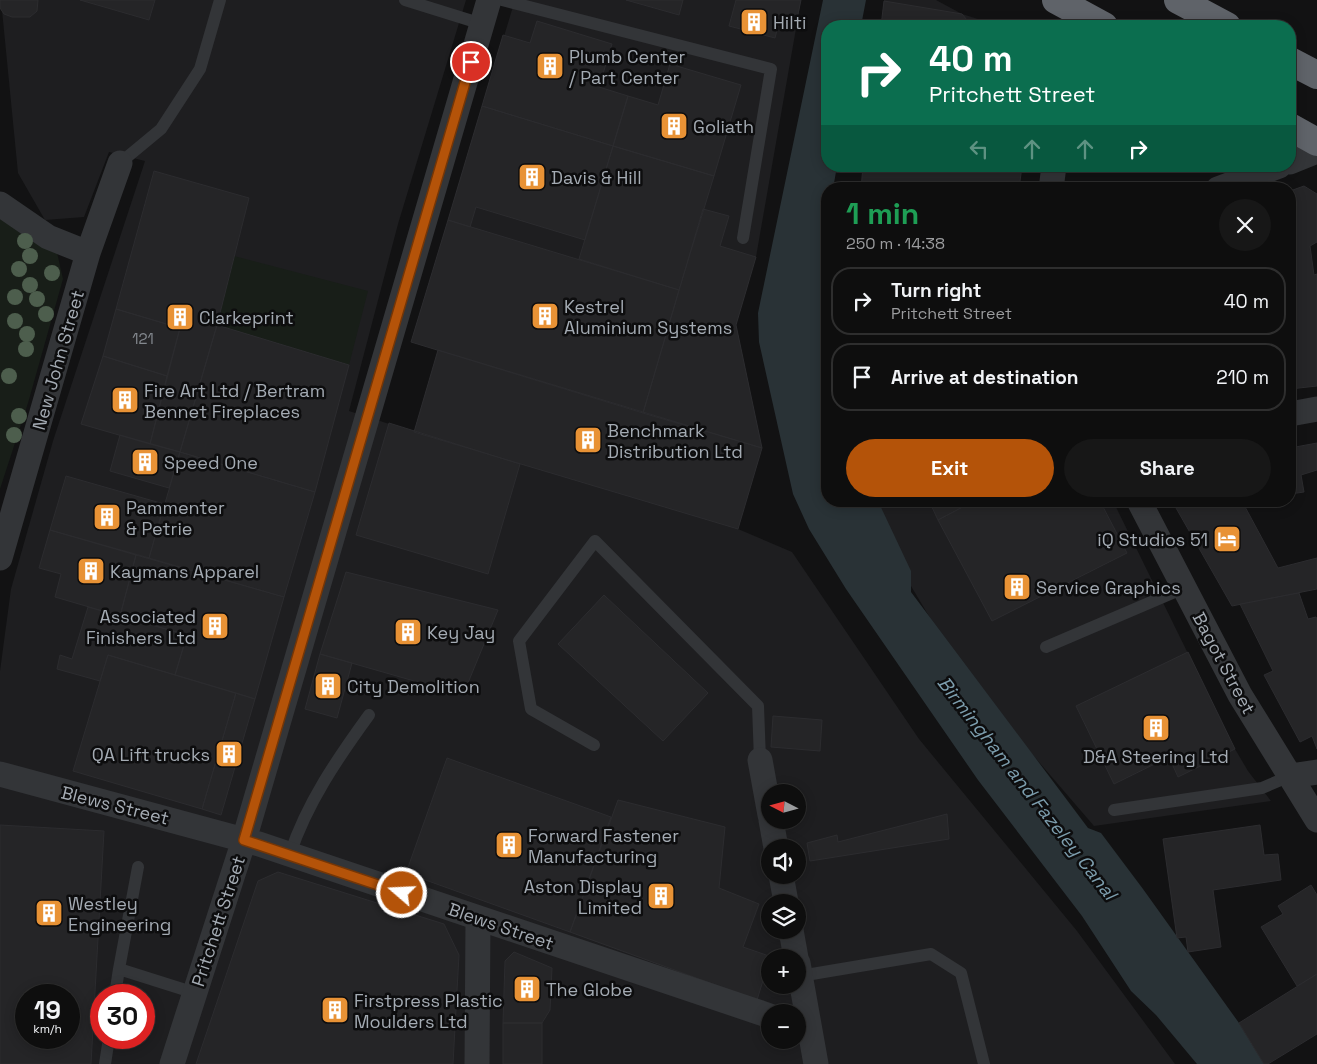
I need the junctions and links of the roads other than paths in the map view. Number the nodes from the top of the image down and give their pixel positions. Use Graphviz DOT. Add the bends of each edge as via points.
graph roads {
  1 [pos="220,0"];
  2 [pos="405,0"];
  3 [pos="489,0"];
  4 [pos="502,0"];
  5 [pos="1178,0"];
  6 [pos="1066,12"];
  7 [pos="1088,20"];
  8 [pos="1216,20"];
  9 [pos="482,24"];
  10 [pos="1296,64"];
  11 [pos="1317,75"];
  12 [pos="1296,130"];
  13 [pos="1317,142"];
  14 [pos="1317,151"];
  15 [pos="1296,160"];
  16 [pos="120,163"];
  17 [pos="1263,172"];
  18 [pos="1237,182"];
  19 [pos="0,204"];
  20 [pos="742,238"];
  21 [pos="88,254"];
  22 [pos="1317,409"];
  23 [pos="1296,413"];
  24 [pos="1143,507"];
  25 [pos="0,558"];
  26 [pos="1184,588"];
  27 [pos="1046,647"];
  28 [pos="369,715"];
  29 [pos="594,745"];
  30 [pos="760,760"];
  31 [pos="1317,772"];
  32 [pos="0,774"];
  33 [pos="1290,776"];
  34 [pos="764,784"];
  35 [pos="1114,810"];
  36 [pos="1317,820"];
  37 [pos="244,840"];
  38 [pos="290,854"];
  39 [pos="138,867"];
  40 [pos="478,919"];
  41 [pos="806,965"];
  42 [pos="119,969"];
  43 [pos="117,984"];
  44 [pos="195,993"];
  45 [pos="761,1013"];
  46 [pos="806,1036"];
  47 [pos="107,1049"];
  48 [pos="105,1064"];
  49 [pos="172,1064"];
  50 [pos="477,1064"];
  51 [pos="816,1064"];
  52 [pos="984,1064"];
  1 -- 16 [label="lane" via="200,69 161,129"];
  2 -- 9 [label="lane"];
  3 -- 9 [label="street, Pritchett Street"];
  4 -- 20 [label="lane" via="771,69"];
  5 -- 8 [label="highway"];
  6 -- 7 [label="highway"];
  9 -- 37 [label="street, Pritchett Street"];
  10 -- 11 [label="highway"];
  12 -- 13 [label="highway"];
  14 -- 15 [label="street"];
  16 -- 21 [label="street, New John Street"];
  17 -- 18 [label="street"];
  19 -- 21 [label="street" via="48,237"];
  21 -- 25 [label="street, New John Street"];
  22 -- 23 [label="street"];
  24 -- 26 [label="street, Bagot Street"];
  26 -- 27 [label="lane"];
  26 -- 33 [label="street, Bagot Street" via="1240,695"];
  28 -- 38 [label="lane" via="331,766 296,834"];
  29 -- 30 [label="lane" via="531,709 520,641 595,540 758,706"];
  30 -- 34 [label="street"];
  31 -- 33 [label="street"];
  32 -- 37 [label="street, Blews Street"];
  33 -- 35 [label="lane" via="1262,788"];
  33 -- 36 [label="street, Bagot Street"];
  37 -- 38 [label="street, Blews Street"];
  37 -- 44 [label="street, Pritchett Street"];
  38 -- 40 [label="street, Blews Street"];
  39 -- 42 [label="lane"];
  40 -- 45 [label="street, Blews Street"];
  40 -- 50 [label="street"];
  41 -- 52 [label="lane" via="931,954 961,973"];
  42 -- 43 [label="lane"];
  42 -- 44 [label="lane"];
  44 -- 49 [label="street, Pritchett Street"];
  46 -- 51 [label="street"];
  47 -- 48 [label="lane"];
}
